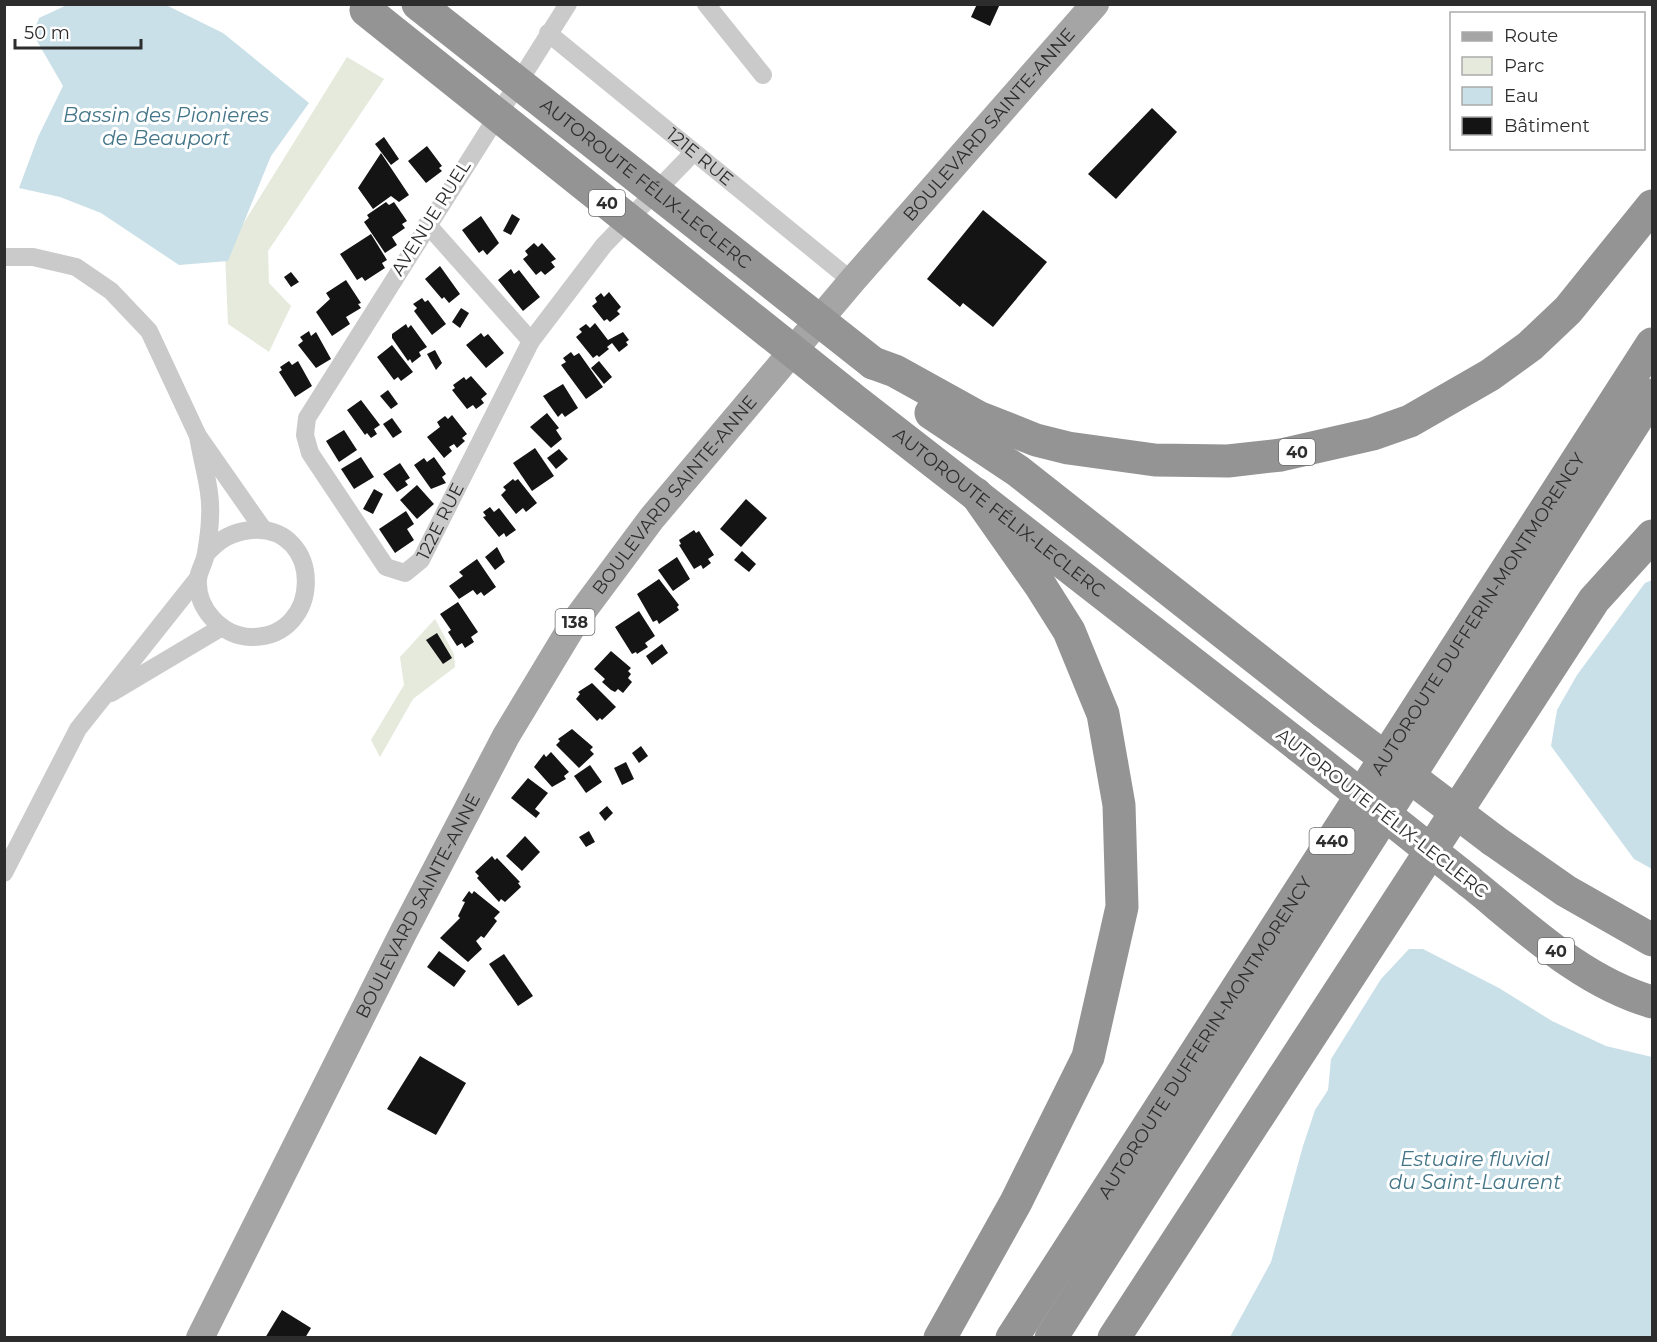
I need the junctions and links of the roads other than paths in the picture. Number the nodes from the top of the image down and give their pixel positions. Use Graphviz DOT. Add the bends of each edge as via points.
graph roads {
  1 [pos="418,4"];
  2 [pos="568,4"];
  3 [pos="706,4"];
  4 [pos="1095,4"];
  5 [pos="362,7"];
  6 [pos="548,33"];
  7 [pos="764,75"];
  8 [pos="693,153"];
  9 [pos="1653,206"];
  10 [pos="427,224"];
  11 [pos="4,257"];
  12 [pos="852,281"];
  13 [pos="531,341"];
  14 [pos="1653,344"];
  15 [pos="873,363"];
  16 [pos="1653,395"];
  17 [pos="305,435"];
  18 [pos="198,436"];
  19 [pos="976,494"];
  20 [pos="263,529"];
  21 [pos="1653,536"];
  22 [pos="206,554"];
  23 [pos="198,578"];
  24 [pos="222,627"];
  25 [pos="104,697"];
  26 [pos="4,873"];
  27 [pos="1653,940"];
  28 [pos="1653,1002"];
  29 [pos="200,1338"];
  30 [pos="940,1338"];
  31 [pos="1012,1338"];
  32 [pos="1052,1338"];
  33 [pos="1114,1338"];
  1 -- 15 [label="highway, AUTOROUTE FÉLIX-LECLERC / 40, bridge"];
  2 -- 6 [label="street, AVENUE RUEL"];
  3 -- 7 [label="street"];
  4 -- 12 [label="main road, BOULEVARD SAINTE-ANNE / 138"];
  5 -- 19 [label="highway, AUTOROUTE FÉLIX-LECLERC / 40, bridge"];
  6 -- 8 [label="street, 121E RUE"];
  6 -- 10 [label="street, AVENUE RUEL"];
  8 -- 12 [label="street, 121E RUE"];
  8 -- 13 [label="street, 122E RUE" via="604,245"];
  9 -- 15 [label="highway, 40" via="1568,310 1530,346 1490,375 1410,421 1373,434 1281,455 1228,461 1155,460 1068,448 978,417"];
  10 -- 13 [label="street"];
  10 -- 17 [label="street, AVENUE RUEL" via="307,417"];
  11 -- 18 [label="street" via="33,257 76,267 111,291 149,331"];
  12 -- 29 [label="main road, BOULEVARD SAINTE-ANNE / 138" via="652,518 576,620 506,736"];
  13 -- 17 [label="street, 122E RUE" via="421,560 405,573 386,567 310,453"];
  14 -- 31 [label="highway, AUTOROUTE DUFFERIN-MONTMORENCY / 440"];
  15 -- 27 [label="highway, bridge" via="923,408 1018,471 1493,840 1566,891"];
  16 -- 32 [label="highway, AUTOROUTE DUFFERIN-MONTMORENCY / 440"];
  18 -- 20 [label="street"];
  18 -- 22 [label="street" via="211,515"];
  19 -- 28 [label="highway, AUTOROUTE FÉLIX-LECLERC / 40, bridge" via="1576,967"];
  19 -- 30 [label="highway" via="1069,631 1103,714 1119,805 1122,907 1088,1057 1016,1202"];
  20 -- 22 [label="street" via="235,531 218,540"];
  20 -- 24 [label="street" via="290,543 300,555 307,584 305,598 290,622 264,636 249,637"];
  21 -- 33 [label="highway" via="1587,610"];
  22 -- 23 [label="street"];
  23 -- 24 [label="street" via="204,606"];
  23 -- 25 [label="street"];
  24 -- 25 [label="street"];
  25 -- 26 [label="street" via="78,729"];
}
